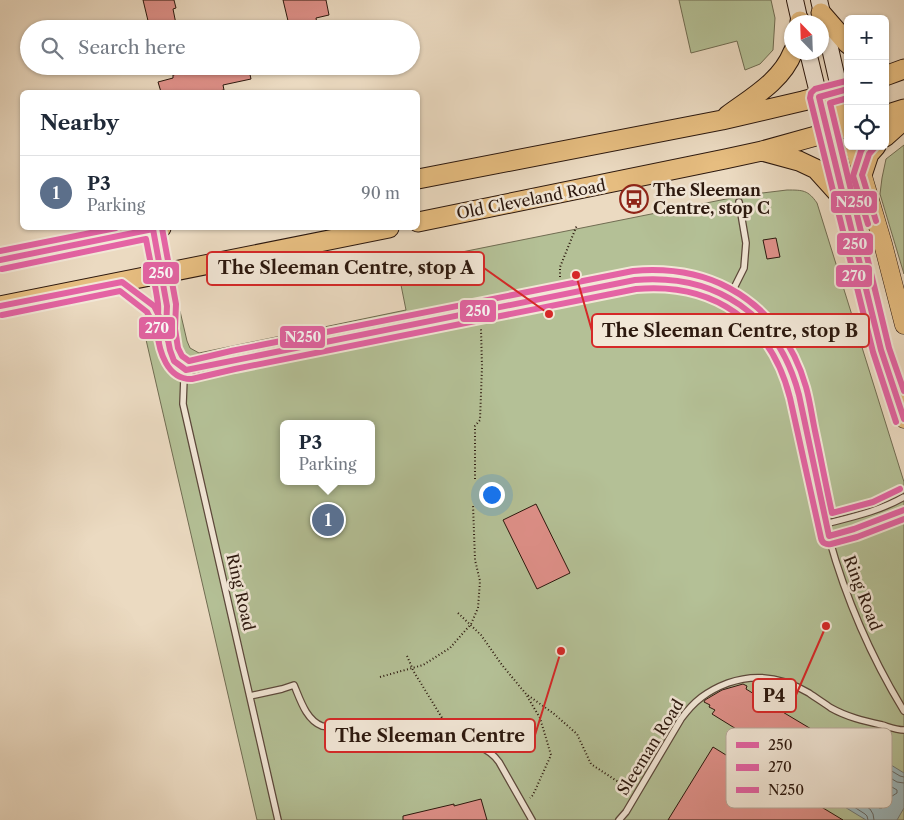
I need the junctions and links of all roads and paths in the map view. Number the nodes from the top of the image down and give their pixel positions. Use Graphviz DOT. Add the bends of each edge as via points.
graph roads {
  1 [pos="795,0"];
  2 [pos="820,6"];
  3 [pos="798,15"];
  4 [pos="844,39"];
  5 [pos="789,60"];
  6 [pos="810,60"];
  7 [pos="904,69"];
  8 [pos="889,75"];
  9 [pos="844,90"];
  10 [pos="819,97"];
  11 [pos="904,109"];
  12 [pos="889,114"];
  13 [pos="722,120"];
  14 [pos="904,120"];
  15 [pos="844,128"];
  16 [pos="827,133"];
  17 [pos="889,133"];
  18 [pos="855,150"];
  19 [pos="872,150"];
  20 [pos="762,151"];
  21 [pos="862,175"];
  22 [pos="420,179"];
  23 [pos="844,200"];
  24 [pos="739,202"];
  25 [pos="420,222"];
  26 [pos="577,225"];
  27 [pos="147,230"];
  28 [pos="157,230"];
  29 [pos="379,230"];
  30 [pos="0,260"];
  31 [pos="161,274"];
  32 [pos="560,277"];
  33 [pos="122,282"];
  34 [pos="729,298"];
  35 [pos="0,306"];
  36 [pos="904,325"];
  37 [pos="481,329"];
  38 [pos="166,330"];
  39 [pos="186,370"];
  40 [pos="904,419"];
  41 [pos="475,479"];
  42 [pos="904,497"];
  43 [pos="474,505"];
  44 [pos="904,510"];
  45 [pos="826,524"];
  46 [pos="829,536"];
  47 [pos="458,613"];
  48 [pos="471,624"];
  49 [pos="407,656"];
  50 [pos="413,668"];
  51 [pos="380,677"];
  52 [pos="526,694"];
  53 [pos="250,696"];
  54 [pos="904,711"];
  55 [pos="889,728"];
  56 [pos="465,745"];
  57 [pos="636,793"];
  58 [pos="524,805"];
  59 [pos="278,820"];
  60 [pos="532,820"];
  61 [pos="619,820"];
  1 -- 3 [label="main road"];
  2 -- 4 [label="highway"];
  2 -- 9 [label="main road"];
  5 -- 13 [label="highway" via="772,82"];
  6 -- 10 [label="main road"];
  7 -- 8 [label="highway"];
  9 -- 10 [label="highway"];
  10 -- 13 [label="highway"];
  10 -- 16 [label="main road"];
  11 -- 12 [label="highway"];
  13 -- 22 [label="highway"];
  14 -- 17 [label="highway"];
  15 -- 16 [label="highway, Old Cleveland Road"];
  16 -- 20 [label="highway, Old Cleveland Road"];
  16 -- 23 [label="main road"];
  18 -- 21 [label="main road"];
  19 -- 21 [label="highway"];
  20 -- 23 [label="highway" via="816,169"];
  20 -- 25 [label="highway, Old Cleveland Road"];
  21 -- 36 [label="main road"];
  23 -- 40 [label="main road" via="881,350"];
  24 -- 34 [label="lane" via="746,243 744,268"];
  26 -- 32 [label="path" via="560,267"];
  27 -- 30 [label="highway"];
  28 -- 31 [label="lane"];
  29 -- 31 [label="highway"];
  31 -- 33 [label="highway"];
  31 -- 38 [label="lane" via="167,306"];
  33 -- 35 [label="highway"];
  33 -- 38 [label="lane" via="154,306"];
  34 -- 39 [label="lane, Ring Road" via="686,281 635,280"];
  34 -- 45 [label="lane, Ring Road" via="755,316 787,360 798,390"];
  37 -- 41 [label="path" via="480,420 475,426"];
  38 -- 39 [label="lane" via="174,361"];
  39 -- 53 [label="lane, Ring Road" via="184,404"];
  42 -- 45 [label="lane" via="858,516"];
  43 -- 48 [label="path" via="480,581 478,608"];
  44 -- 46 [label="lane, Ring Road"];
  45 -- 46 [label="lane, Ring Road"];
  46 -- 54 [label="lane, Ring Road" via="860,626"];
  47 -- 48 [label="path"];
  48 -- 50 [label="path" via="450,648"];
  48 -- 52 [label="path"];
  49 -- 50 [label="path"];
  50 -- 51 [label="path"];
  50 -- 56 [label="path" via="447,726 448,736 463,738"];
  52 -- 57 [label="path" via="577,734 591,764"];
  52 -- 58 [label="path" via="540,718 551,755 533,795"];
  53 -- 56 [label="lane" via="294,684 308,715 318,725"];
  53 -- 59 [label="lane, Ring Road"];
  55 -- 57 [label="lane, Sleeman Road" via="838,712 789,683 744,678 719,687 695,702"];
  56 -- 58 [label="lane" via="485,749 494,755"];
  57 -- 61 [label="lane, Sleeman Road"];
  58 -- 60 [label="lane"];
}
